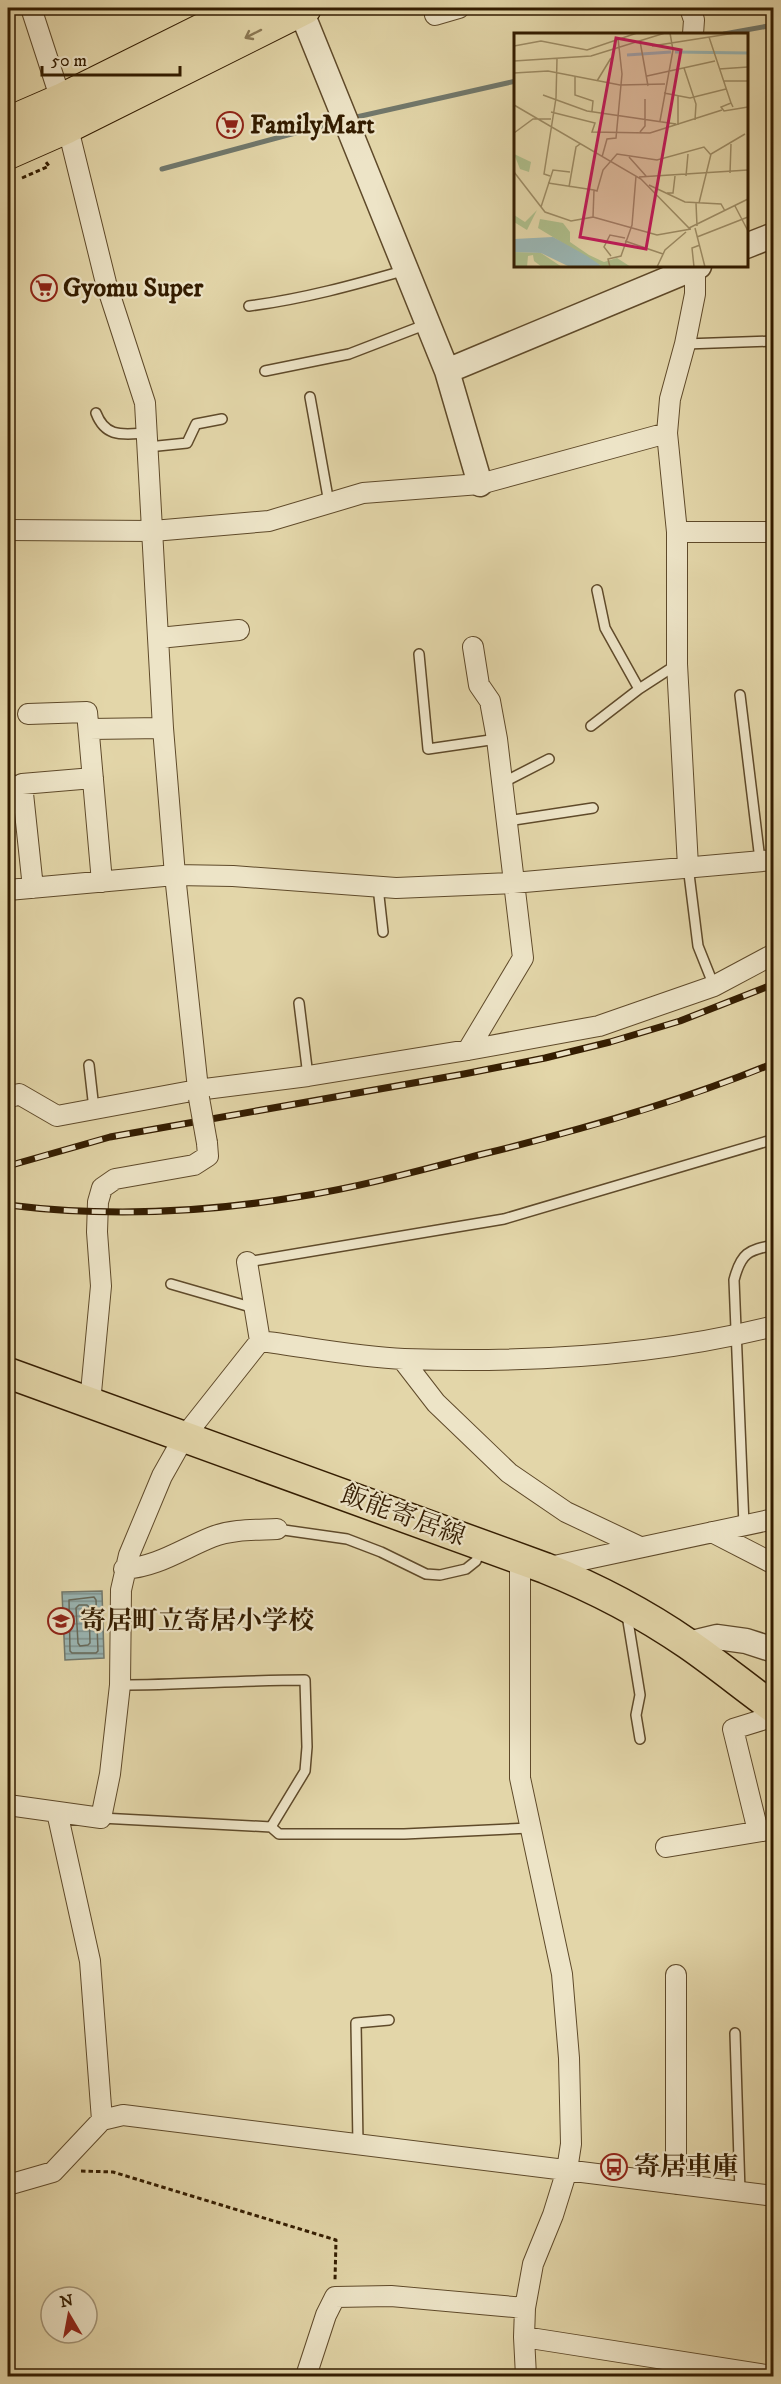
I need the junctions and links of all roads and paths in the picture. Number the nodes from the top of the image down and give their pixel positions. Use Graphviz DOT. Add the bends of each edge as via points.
graph roads {
  1 [pos="31,8"];
  2 [pos="246,8"];
  3 [pos="302,8"];
  4 [pos="459,8"];
  5 [pos="690,8"];
  6 [pos="435,15"];
  7 [pos="693,33"];
  8 [pos="64,113"];
  9 [pos="8,123"];
  10 [pos="8,153"];
  11 [pos="774,234"];
  12 [pos="748,246"];
  13 [pos="694,267"];
  14 [pos="696,267"];
  15 [pos="406,270"];
  16 [pos="249,306"];
  17 [pos="427,324"];
  18 [pos="774,341"];
  19 [pos="685,344"];
  20 [pos="265,371"];
  21 [pos="447,371"];
  22 [pos="310,397"];
  23 [pos="96,413"];
  24 [pos="222,419"];
  25 [pos="667,433"];
  26 [pos="148,440"];
  27 [pos="480,484"];
  28 [pos="329,503"];
  29 [pos="8,530"];
  30 [pos="153,531"];
  31 [pos="677,532"];
  32 [pos="774,532"];
  33 [pos="597,590"];
  34 [pos="239,630"];
  35 [pos="159,638"];
  36 [pos="472,647"];
  37 [pos="419,654"];
  38 [pos="677,664"];
  39 [pos="639,689"];
  40 [pos="740,695"];
  41 [pos="28,714"];
  42 [pos="591,726"];
  43 [pos="163,728"];
  44 [pos="89,729"];
  45 [pos="497,739"];
  46 [pos="549,759"];
  47 [pos="93,778"];
  48 [pos="15,781"];
  49 [pos="502,783"];
  50 [pos="593,808"];
  51 [pos="507,821"];
  52 [pos="767,860"];
  53 [pos="688,866"];
  54 [pos="175,875"];
  55 [pos="102,882"];
  56 [pos="513,883"];
  57 [pos="378,887"];
  58 [pos="33,888"];
  59 [pos="8,890"];
  60 [pos="383,932"];
  61 [pos="774,954"];
  62 [pos="714,986"];
  63 [pos="299,1003"];
  64 [pos="468,1050"];
  65 [pos="89,1065"];
  66 [pos="308,1076"];
  67 [pos="198,1094"];
  68 [pos="8,1098"];
  69 [pos="94,1109"];
  70 [pos="774,1145"];
  71 [pos="774,1245"];
  72 [pos="247,1262"];
  73 [pos="171,1284"];
  74 [pos="254,1308"];
  75 [pos="774,1326"];
  76 [pos="736,1335"];
  77 [pos="260,1341"];
  78 [pos="402,1359"];
  79 [pos="8,1372"];
  80 [pos="90,1403"];
  81 [pos="184,1437"];
  82 [pos="774,1519"];
  83 [pos="744,1525"];
  84 [pos="277,1529"];
  85 [pos="712,1532"];
  86 [pos="483,1545"];
  87 [pos="640,1547"];
  88 [pos="533,1563"];
  89 [pos="774,1564"];
  90 [pos="124,1569"];
  91 [pos="625,1605"];
  92 [pos="688,1644"];
  93 [pos="774,1650"];
  94 [pos="120,1685"];
  95 [pos="773,1708"];
  96 [pos="640,1739"];
  97 [pos="8,1805"];
  98 [pos="57,1812"];
  99 [pos="101,1818"];
  100 [pos="271,1827"];
  101 [pos="530,1828"];
  102 [pos="766,1830"];
  103 [pos="666,1847"];
  104 [pos="676,1976"];
  105 [pos="389,2020"];
  106 [pos="735,2033"];
  107 [pos="102,2120"];
  108 [pos="358,2144"];
  109 [pos="567,2170"];
  110 [pos="53,2172"];
  111 [pos="676,2184"];
  112 [pos="8,2185"];
  113 [pos="740,2192"];
  114 [pos="774,2196"];
  115 [pos="335,2297"];
  116 [pos="525,2308"];
  117 [pos="524,2337"];
  118 [pos="306,2376"];
  119 [pos="526,2376"];
  120 [pos="763,2376"];
  1 -- 8 [label="street"];
  2 -- 8 [label="highway"];
  3 -- 8 [label="highway, one-way"];
  3 -- 15 [label="street"];
  4 -- 6 [label="street"];
  5 -- 7 [label="street"];
  8 -- 9 [label="highway"];
  8 -- 10 [label="highway"];
  8 -- 26 [label="street" via="106,283 145,403"];
  11 -- 12 [label="street"];
  13 -- 21 [label="street"];
  14 -- 19 [label="street"];
  15 -- 16 [label="lane" via="289,301"];
  15 -- 17 [label="street"];
  17 -- 20 [label="lane" via="349,354"];
  17 -- 21 [label="street"];
  18 -- 19 [label="lane"];
  19 -- 25 [label="street" via="670,399"];
  21 -- 27 [label="street"];
  22 -- 28 [label="lane"];
  23 -- 26 [label="lane" via="106,430"];
  24 -- 26 [label="lane" via="196,424 187,443"];
  25 -- 27 [label="street"];
  25 -- 31 [label="street"];
  26 -- 30 [label="street"];
  27 -- 28 [label="street" via="363,493"];
  28 -- 30 [label="street" via="268,521"];
  29 -- 30 [label="street"];
  30 -- 35 [label="street"];
  31 -- 32 [label="street"];
  31 -- 38 [label="street"];
  33 -- 39 [label="lane" via="605,628"];
  34 -- 35 [label="street"];
  35 -- 43 [label="street"];
  36 -- 45 [label="street" via="479,685 490,701"];
  37 -- 45 [label="lane" via="428,749"];
  38 -- 39 [label="lane"];
  38 -- 53 [label="street"];
  39 -- 42 [label="lane"];
  40 -- 52 [label="lane"];
  41 -- 44 [label="street" via="87,712"];
  43 -- 44 [label="street"];
  43 -- 54 [label="street"];
  44 -- 47 [label="street"];
  45 -- 49 [label="street"];
  46 -- 49 [label="lane"];
  47 -- 48 [label="street"];
  47 -- 55 [label="street"];
  48 -- 58 [label="street"];
  49 -- 51 [label="street"];
  50 -- 51 [label="lane"];
  51 -- 56 [label="street"];
  52 -- 53 [label="street"];
  53 -- 56 [label="street"];
  53 -- 62 [label="lane" via="698,946"];
  54 -- 55 [label="street"];
  54 -- 57 [label="street"];
  54 -- 67 [label="street"];
  55 -- 58 [label="street"];
  56 -- 57 [label="street"];
  56 -- 64 [label="street" via="523,958"];
  57 -- 60 [label="lane"];
  58 -- 59 [label="street"];
  61 -- 62 [label="street"];
  62 -- 64 [label="street" via="599,1026"];
  63 -- 66 [label="lane"];
  64 -- 66 [label="street"];
  65 -- 69 [label="lane"];
  66 -- 67 [label="street"];
  67 -- 69 [label="street"];
  67 -- 80 [label="street, bridge" via="208,1156 194,1165 115,1179 102,1188 97,1232 101,1286"];
  68 -- 69 [label="street" via="19,1094 57,1116"];
  70 -- 72 [label="lane" via="768,1141 504,1220"];
  71 -- 76 [label="lane" via="752,1249 738,1264 734,1280"];
  72 -- 74 [label="street"];
  73 -- 74 [label="lane"];
  74 -- 77 [label="street"];
  75 -- 76 [label="street"];
  76 -- 78 [label="street" via="666,1347 540,1359"];
  76 -- 83 [label="lane"];
  77 -- 78 [label="street"];
  77 -- 81 [label="street"];
  78 -- 87 [label="street" via="436,1403 509,1473 566,1512"];
  79 -- 80 [label="main road, 飯能寄居線"];
  80 -- 81 [label="main road, 飯能寄居線"];
  81 -- 86 [label="main road, 飯能寄居線"];
  81 -- 90 [label="street" via="162,1476"];
  82 -- 83 [label="street"];
  83 -- 85 [label="street"];
  84 -- 86 [label="lane" via="347,1539 426,1574 466,1569 476,1561"];
  84 -- 90 [label="street" via="222,1534 153,1564"];
  85 -- 87 [label="street"];
  85 -- 89 [label="street"];
  86 -- 88 [label="main road, 飯能寄居線"];
  87 -- 88 [label="street"];
  88 -- 91 [label="main road, 飯能寄居線"];
  88 -- 101 [label="street" via="520,1778"];
  90 -- 94 [label="street"];
  91 -- 92 [label="main road, 飯能寄居線"];
  91 -- 96 [label="lane" via="640,1695 636,1715"];
  92 -- 93 [label="street" via="717,1636"];
  92 -- 95 [label="main road, 飯能寄居線"];
  94 -- 99 [label="street"];
  94 -- 100 [label="lane" via="305,1680 305,1771"];
  95 -- 102 [label="street" via="762,1720 733,1729"];
  97 -- 98 [label="street"];
  98 -- 99 [label="street"];
  98 -- 107 [label="street" via="90,1960"];
  99 -- 100 [label="lane"];
  100 -- 101 [label="lane" via="279,1834"];
  101 -- 109 [label="street" via="562,1974 570,2068 571,2144"];
  102 -- 103 [label="street"];
  104 -- 111 [label="street"];
  105 -- 108 [label="lane" via="356,2023"];
  106 -- 113 [label="lane"];
  107 -- 108 [label="street" via="123,2115"];
  107 -- 110 [label="street"];
  108 -- 109 [label="street"];
  109 -- 111 [label="street"];
  109 -- 116 [label="street" via="554,2215 533,2264"];
  110 -- 112 [label="street"];
  110 -- 115 [label="path" via="113,2172 336,2240"];
  111 -- 113 [label="street"];
  113 -- 114 [label="street"];
  115 -- 116 [label="street" via="391,2296"];
  115 -- 118 [label="street"];
  116 -- 117 [label="street"];
  117 -- 119 [label="street"];
  117 -- 120 [label="street"];
}
